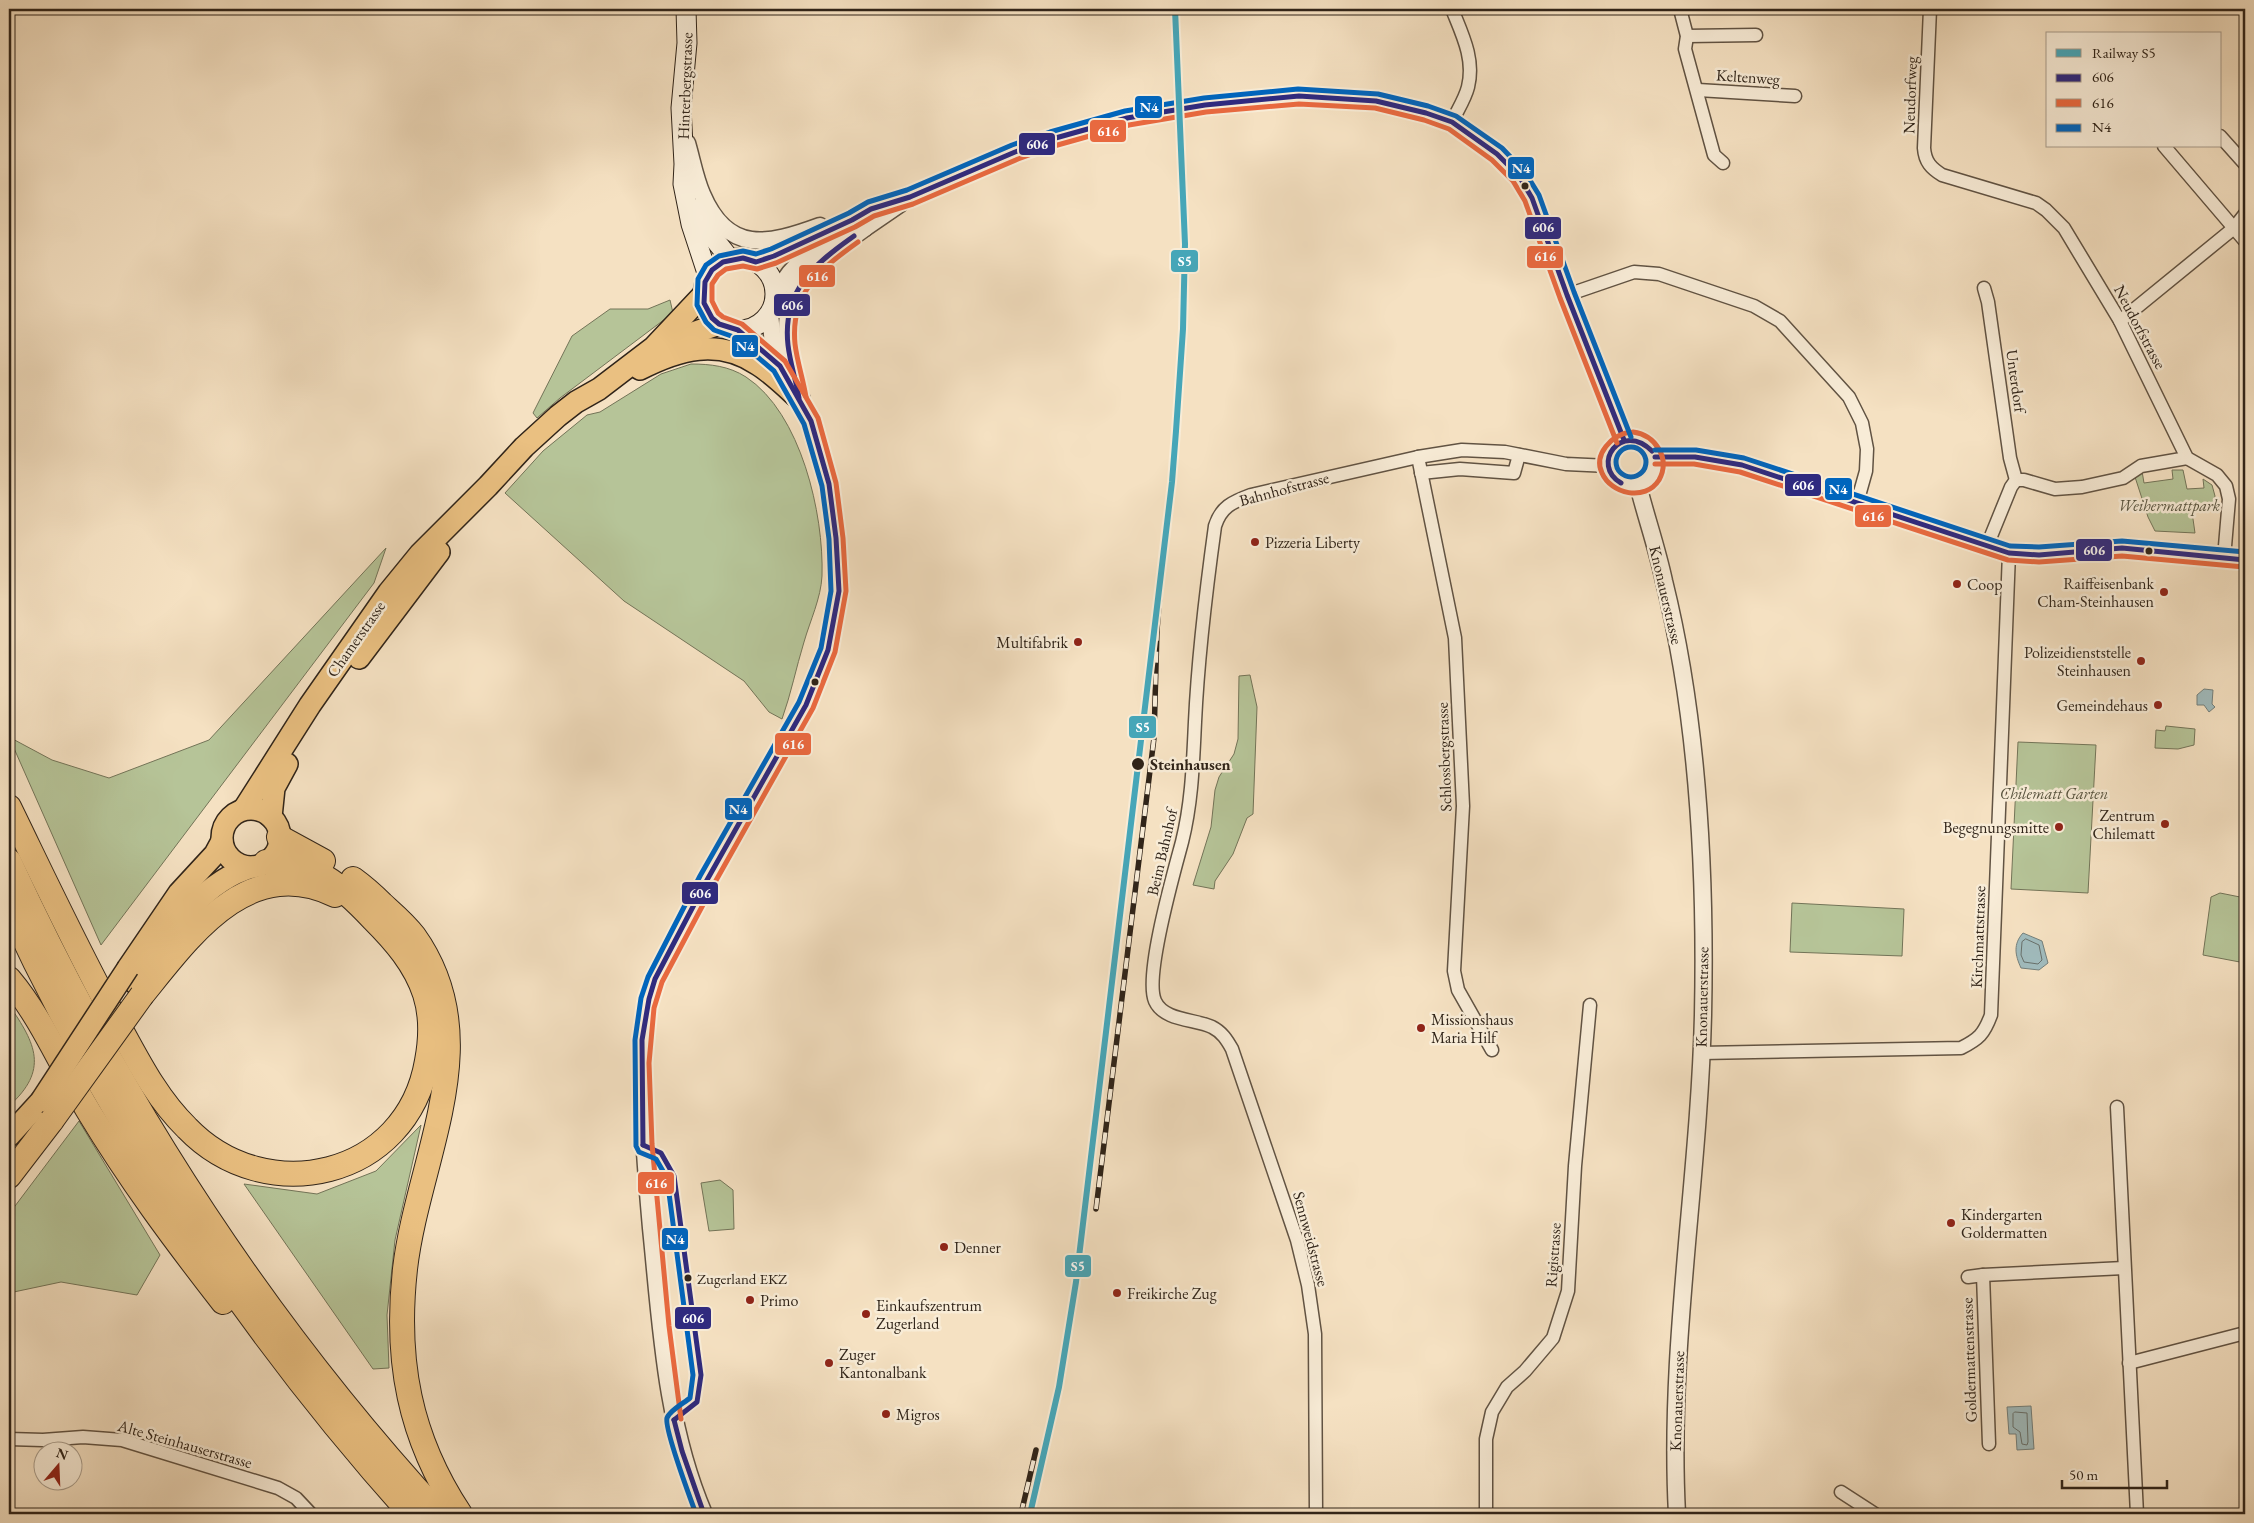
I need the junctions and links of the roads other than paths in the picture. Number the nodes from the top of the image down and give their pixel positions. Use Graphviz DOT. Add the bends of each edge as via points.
graph roads {
  1 [pos="686,9"];
  2 [pos="1452,9"];
  3 [pos="1680,9"];
  4 [pos="1930,9"];
  5 [pos="1756,34"];
  6 [pos="1687,36"];
  7 [pos="1698,90"];
  8 [pos="1796,96"];
  9 [pos="1452,122"];
  10 [pos="681,124"];
  11 [pos="2222,138"];
  12 [pos="2166,148"];
  13 [pos="1723,163"];
  14 [pos="684,164"];
  15 [pos="2245,164"];
  16 [pos="1942,175"];
  17 [pos="910,197"];
  18 [pos="871,209"];
  19 [pos="2245,214"];
  20 [pos="865,228"];
  21 [pos="2234,228"];
  22 [pos="2245,241"];
  23 [pos="730,259"];
  24 [pos="756,262"];
  25 [pos="705,286"];
  26 [pos="1984,288"];
  27 [pos="1567,295"];
  28 [pos="772,307"];
  29 [pos="2120,321"];
  30 [pos="728,327"];
  31 [pos="654,347"];
  32 [pos="780,366"];
  33 [pos="599,389"];
  34 [pos="799,399"];
  35 [pos="1624,440"];
  36 [pos="1519,455"];
  37 [pos="1655,457"];
  38 [pos="1418,458"];
  39 [pos="2187,458"];
  40 [pos="1609,466"];
  41 [pos="1421,473"];
  42 [pos="2016,480"];
  43 [pos="1638,485"];
  44 [pos="488,486"];
  45 [pos="1857,503"];
  46 [pos="1987,546"];
  47 [pos="2009,553"];
  48 [pos="2224,558"];
  49 [pos="2245,560"];
  50 [pos="1198,682"];
  51 [pos="9,807"];
  52 [pos="244,809"];
  53 [pos="276,827"];
  54 [pos="222,841"];
  55 [pos="9,861"];
  56 [pos="259,864"];
  57 [pos="9,907"];
  58 [pos="373,919"];
  59 [pos="9,978"];
  60 [pos="136,982"];
  61 [pos="1590,1004"];
  62 [pos="1176,1017"];
  63 [pos="1492,1050"];
  64 [pos="1701,1053"];
  65 [pos="2117,1107"];
  66 [pos="47,1111"];
  67 [pos="9,1136"];
  68 [pos="9,1157"];
  69 [pos="9,1176"];
  70 [pos="2124,1268"];
  71 [pos="1983,1275"];
  72 [pos="1968,1277"];
  73 [pos="2245,1333"];
  74 [pos="2129,1363"];
  75 [pos="9,1439"];
  76 [pos="1988,1444"];
  77 [pos="1841,1492"];
  78 [pos="311,1514"];
  79 [pos="410,1514"];
  80 [pos="439,1514"];
  81 [pos="460,1514"];
  82 [pos="704,1514"];
  83 [pos="1316,1514"];
  84 [pos="1486,1514"];
  85 [pos="1676,1514"];
  86 [pos="1875,1514"];
  87 [pos="2138,1514"];
  1 -- 10 [label="main road, Hinterbergstrasse"];
  2 -- 9 [label="street" via="1470,55 1468,88"];
  3 -- 6 [label="street, Keltenweg"];
  4 -- 16 [label="street, Neudorfweg" via="1924,148 1925,159"];
  5 -- 6 [label="street"];
  6 -- 7 [label="street, Keltenweg" via="1685,49"];
  7 -- 8 [label="street, Keltenweg"];
  7 -- 13 [label="street, Keltenweg" via="1714,155"];
  9 -- 17 [label="street" via="1401,106 1344,98 1299,96 1195,107 1127,118 1052,139"];
  9 -- 27 [label="street" via="1498,154 1525,185"];
  10 -- 14 [label="main road, Hinterbergstrasse"];
  10 -- 18 [label="street" via="705,201 713,217 737,237 754,241 778,238"];
  11 -- 15 [label="street"];
  12 -- 21 [label="street"];
  14 -- 23 [label="main road, Hinterbergstrasse" via="703,225"];
  14 -- 25 [label="main road, Hinterbergstrasse" via="683,184"];
  16 -- 29 [label="street, Neudorfstrasse" via="2036,203 2046,210 2064,228"];
  17 -- 18 [label="street"];
  17 -- 20 [label="street"];
  18 -- 24 [label="street"];
  19 -- 21 [label="street"];
  20 -- 28 [label="street" via="846,234 797,262"];
  20 -- 34 [label="street" via="809,270 790,307 788,345"];
  21 -- 22 [label="street"];
  21 -- 29 [label="street"];
  23 -- 24 [label="main road"];
  23 -- 25 [label="main road" via="717,266"];
  24 -- 28 [label="main road" via="765,269 775,290"];
  25 -- 30 [label="main road" via="707,311"];
  25 -- 31 [label="highway, Chamerstrasse"];
  26 -- 42 [label="street, Unterdorf"];
  27 -- 35 [label="street"];
  27 -- 45 [label="street" via="1634,272 1659,274 1754,306 1780,321 1849,397 1862,423 1867,449 1866,471"];
  28 -- 30 [label="main road" via="756,326"];
  28 -- 32 [label="street" via="773,345"];
  29 -- 39 [label="street, Neudorfstrasse"];
  30 -- 31 [label="highway, Chamerstrasse"];
  30 -- 32 [label="street"];
  31 -- 33 [label="highway, Chamerstrasse"];
  32 -- 34 [label="street"];
  33 -- 34 [label="highway" via="659,359 707,348 726,349 743,355"];
  33 -- 44 [label="highway, Chamerstrasse" via="558,416"];
  34 -- 82 [label="street" via="818,438 830,493 839,569 833,632 806,706 655,979 643,1021 643,1145 665,1372 682,1451"];
  35 -- 37 [label="street" via="1643,442"];
  35 -- 40 [label="street" via="1610,453"];
  36 -- 38 [label="street, Bahnhofstrasse" via="1478,450"];
  36 -- 40 [label="street, Bahnhofstrasse" via="1566,464"];
  36 -- 41 [label="street" via="1514,473 1460,469"];
  37 -- 43 [label="street" via="1652,474"];
  37 -- 45 [label="street" via="1695,457 1742,465"];
  38 -- 41 [label="street, Schlossbergstrasse"];
  38 -- 50 [label="street, Bahnhofstrasse" via="1251,495 1223,509 1215,526"];
  39 -- 42 [label="street" via="2141,466 2123,478 2082,487 2055,489"];
  39 -- 48 [label="street" via="2217,475 2226,486 2229,499"];
  40 -- 43 [label="street" via="1617,481"];
  41 -- 63 [label="street, Schlossbergstrasse" via="1455,638 1463,806 1454,971 1458,990"];
  42 -- 46 [label="street"];
  43 -- 64 [label="street, Knonauerstrasse" via="1665,581 1690,730 1702,911"];
  44 -- 52 [label="highway, Chamerstrasse" via="420,554 388,592 291,732"];
  44 -- 53 [label="highway, Chamerstrasse" via="360,657 292,756 274,788"];
  45 -- 46 [label="street"];
  46 -- 47 [label="street"];
  47 -- 48 [label="street" via="2039,555 2122,548"];
  47 -- 64 [label="street, Kirchmattstrasse" via="1991,1015 1984,1032 1961,1048"];
  48 -- 49 [label="street"];
  50 -- 62 [label="street, Beim Bahnhof" via="1189,811 1170,882 1153,984 1156,1003"];
  51 -- 58 [label="highway" via="110,1009 160,1096 198,1139 219,1154 254,1170 304,1174 350,1163 388,1136 403,1119 420,1090 430,1042 425,996 407,958"];
  52 -- 53 [label="highway" via="261,810"];
  52 -- 54 [label="highway" via="227,822"];
  53 -- 56 [label="highway" via="274,853"];
  53 -- 81 [label="highway" via="364,886 398,918 426,955 442,995 448,1028 448,1059 437,1122 411,1229 403,1287 401,1335 407,1393 416,1426 436,1475"];
  54 -- 56 [label="highway" via="234,862"];
  54 -- 60 [label="highway" via="215,854 179,893"];
  55 -- 80 [label="highway" via="54,958 111,1063 201,1210 320,1374"];
  56 -- 58 [label="highway" via="298,865 324,876 346,891"];
  56 -- 60 [label="highway" via="219,881 197,900"];
  57 -- 79 [label="highway" via="97,1077 190,1227 299,1379"];
  58 -- 60 [label="highway" via="349,902 319,888 296,884 259,889 233,900 205,921"];
  59 -- 79 [label="highway" via="29,1006 112,1151 167,1229 290,1386 364,1470"];
  60 -- 66 [label="highway, bridge"];
  61 -- 84 [label="street, Rigistrasse" via="1575,1166 1568,1291 1554,1338 1507,1387 1492,1412 1486,1439"];
  62 -- 83 [label="street, Sennweidstrasse" via="1214,1028 1232,1049 1297,1240 1315,1334"];
  64 -- 85 [label="street, Knonauerstrasse" via="1695,1169 1678,1357"];
  65 -- 70 [label="street"];
  66 -- 67 [label="highway"];
  66 -- 68 [label="highway"];
  66 -- 69 [label="highway"];
  70 -- 71 [label="street, Goldermattenstrasse"];
  70 -- 74 [label="street"];
  71 -- 72 [label="street, Goldermattenstrasse"];
  71 -- 76 [label="street, Goldermattenstrasse"];
  73 -- 74 [label="street"];
  74 -- 87 [label="street"];
  75 -- 78 [label="street, Alte Steinhauserstrasse" via="84,1437 122,1440 278,1488 296,1498"];
  77 -- 86 [label="street"];
}
